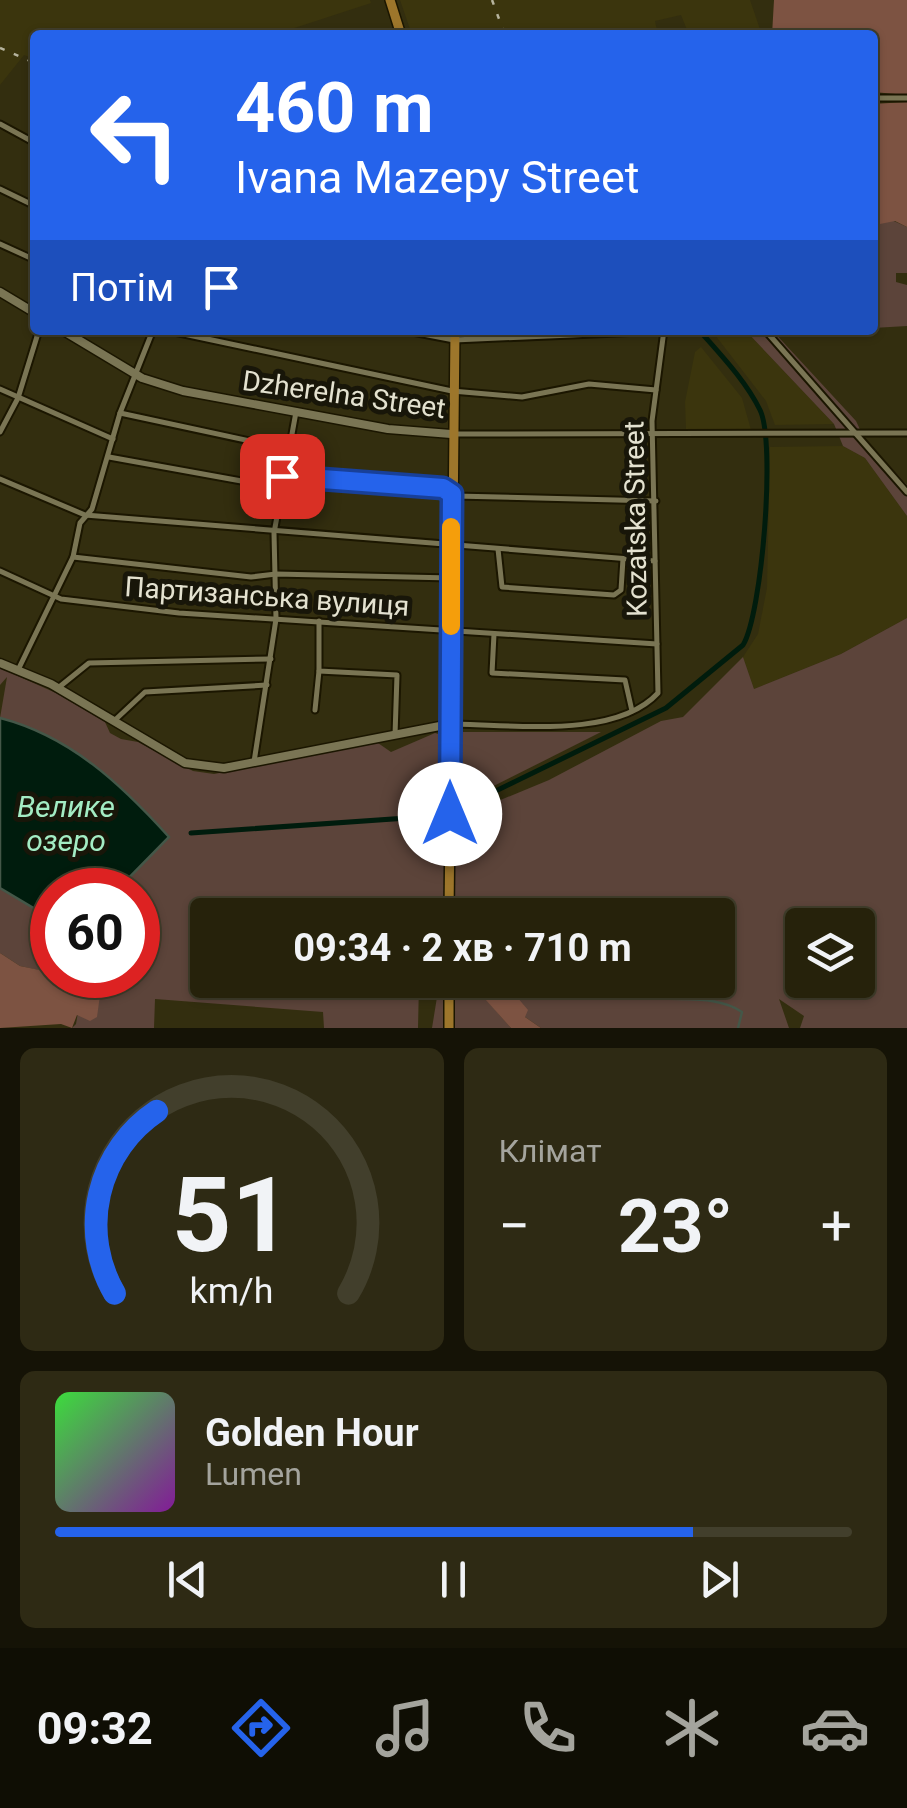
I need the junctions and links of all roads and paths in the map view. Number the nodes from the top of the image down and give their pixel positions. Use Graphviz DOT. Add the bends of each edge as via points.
graph roads {
  1 [pos="390,0"];
  2 [pos="399,30"];
  3 [pos="878,98"];
  4 [pos="907,98"];
  5 [pos="0,124"];
  6 [pos="30,140"];
  7 [pos="0,189"];
  8 [pos="30,204"];
  9 [pos="0,244"];
  10 [pos="30,258"];
  11 [pos="0,292"];
  12 [pos="30,310"];
  13 [pos="37,335"];
  14 [pos="70,335"];
  15 [pos="151,335"];
  16 [pos="189,335"];
  17 [pos="454,335"];
  18 [pos="663,335"];
  19 [pos="769,335"];
  20 [pos="135,373"];
  21 [pos="0,389"];
  22 [pos="656,390"];
  23 [pos="452,391"];
  24 [pos="18,398"];
  25 [pos="296,412"];
  26 [pos="120,413"];
  27 [pos="0,432"];
  28 [pos="653,432"];
  29 [pos="854,432"];
  30 [pos="907,433"];
  31 [pos="451,434"];
  32 [pos="113,439"];
  33 [pos="287,449"];
  34 [pos="109,457"];
  35 [pos="282,476"];
  36 [pos="0,479"];
  37 [pos="280,488"];
  38 [pos="907,492"];
  39 [pos="452,494"];
  40 [pos="656,501"];
  41 [pos="84,515"];
  42 [pos="274,534"];
  43 [pos="451,543"];
  44 [pos="498,549"];
  45 [pos="73,557"];
  46 [pos="623,559"];
  47 [pos="655,561"];
  48 [pos="0,571"];
  49 [pos="276,574"];
  50 [pos="451,578"];
  51 [pos="56,597"];
  52 [pos="276,619"];
  53 [pos="319,622"];
  54 [pos="451,630"];
  55 [pos="494,634"];
  56 [pos="657,644"];
  57 [pos="272,658"];
  58 [pos="0,662"];
  59 [pos="18,670"];
  60 [pos="318,671"];
  61 [pos="267,685"];
  62 [pos="58,688"];
  63 [pos="314,710"];
  64 [pos="632,711"];
  65 [pos="113,722"];
  66 [pos="450,724"];
  67 [pos="395,735"];
  68 [pos="254,762"];
  69 [pos="449,898"];
  70 [pos="449,998"];
  71 [pos="448,1028"];
  1 -- 2 [label="main road"];
  3 -- 4 [label="street"];
  5 -- 6 [label="street"];
  7 -- 8 [label="street"];
  9 -- 10 [label="street"];
  11 -- 12 [label="main road"];
  13 -- 24 [label="street"];
  14 -- 20 [label="main road, Dzherelna Street"];
  15 -- 20 [label="street"];
  16 -- 23 [label="street"];
  17 -- 23 [label="main road"];
  18 -- 22 [label="street, Kozatska Street"];
  19 -- 29 [label="street"];
  20 -- 25 [label="main road, Dzherelna Street" via="183,392"];
  20 -- 26 [label="street"];
  21 -- 24 [label="street"];
  22 -- 23 [label="street" via="589,384 522,397"];
  22 -- 28 [label="street, Kozatska Street"];
  23 -- 31 [label="main road"];
  24 -- 27 [label="street"];
  24 -- 32 [label="street"];
  25 -- 31 [label="main road, Dzherelna Street"];
  25 -- 33 [label="street"];
  26 -- 32 [label="street"];
  26 -- 33 [label="street"];
  28 -- 29 [label="street, Dzherelna Street"];
  28 -- 31 [label="street, Dzherelna Street"];
  28 -- 40 [label="street, Kozatska Street"];
  29 -- 30 [label="street"];
  29 -- 38 [label="street"];
  31 -- 39 [label="main road"];
  32 -- 34 [label="street"];
  33 -- 35 [label="street"];
  34 -- 37 [label="street"];
  34 -- 41 [label="street"];
  35 -- 37 [label="street"];
  35 -- 39 [label="street" via="443,488"];
  36 -- 41 [label="street"];
  37 -- 42 [label="street"];
  39 -- 40 [label="street"];
  39 -- 43 [label="main road"];
  40 -- 47 [label="street, Kozatska Street"];
  41 -- 42 [label="street"];
  41 -- 45 [label="street"];
  42 -- 43 [label="street"];
  42 -- 49 [label="street"];
  43 -- 44 [label="street"];
  43 -- 50 [label="main road"];
  44 -- 46 [label="street"];
  44 -- 46 [label="street" via="502,587 614,595 621,590"];
  45 -- 49 [label="street" via="251,578"];
  45 -- 51 [label="street"];
  46 -- 47 [label="street"];
  47 -- 56 [label="street, Kozatska Street"];
  48 -- 51 [label="street, Партизанська вулиця"];
  49 -- 50 [label="street"];
  49 -- 52 [label="street"];
  50 -- 54 [label="main road"];
  51 -- 52 [label="street, Партизанська вулиця"];
  51 -- 59 [label="street"];
  52 -- 53 [label="street, Партизанська вулиця"];
  52 -- 57 [label="street"];
  53 -- 54 [label="street, Партизанська вулиця"];
  53 -- 60 [label="street"];
  54 -- 55 [label="street, Партизанська вулиця"];
  54 -- 66 [label="main road"];
  55 -- 56 [label="street, Партизанська вулиця"];
  55 -- 64 [label="street" via="492,673 624,680"];
  56 -- 64 [label="street, Kozatska Street" via="658,693"];
  57 -- 61 [label="street"];
  57 -- 62 [label="street" via="89,663"];
  58 -- 59 [label="main road"];
  59 -- 62 [label="main road"];
  60 -- 63 [label="street"];
  60 -- 67 [label="street" via="397,675"];
  61 -- 65 [label="street" via="144,692"];
  61 -- 68 [label="street"];
  62 -- 65 [label="main road"];
  64 -- 66 [label="street" via="604,724"];
  65 -- 68 [label="main road" via="185,764 224,768"];
  66 -- 67 [label="main road"];
  66 -- 69 [label="main road"];
  67 -- 68 [label="main road"];
  70 -- 71 [label="main road"];
}
